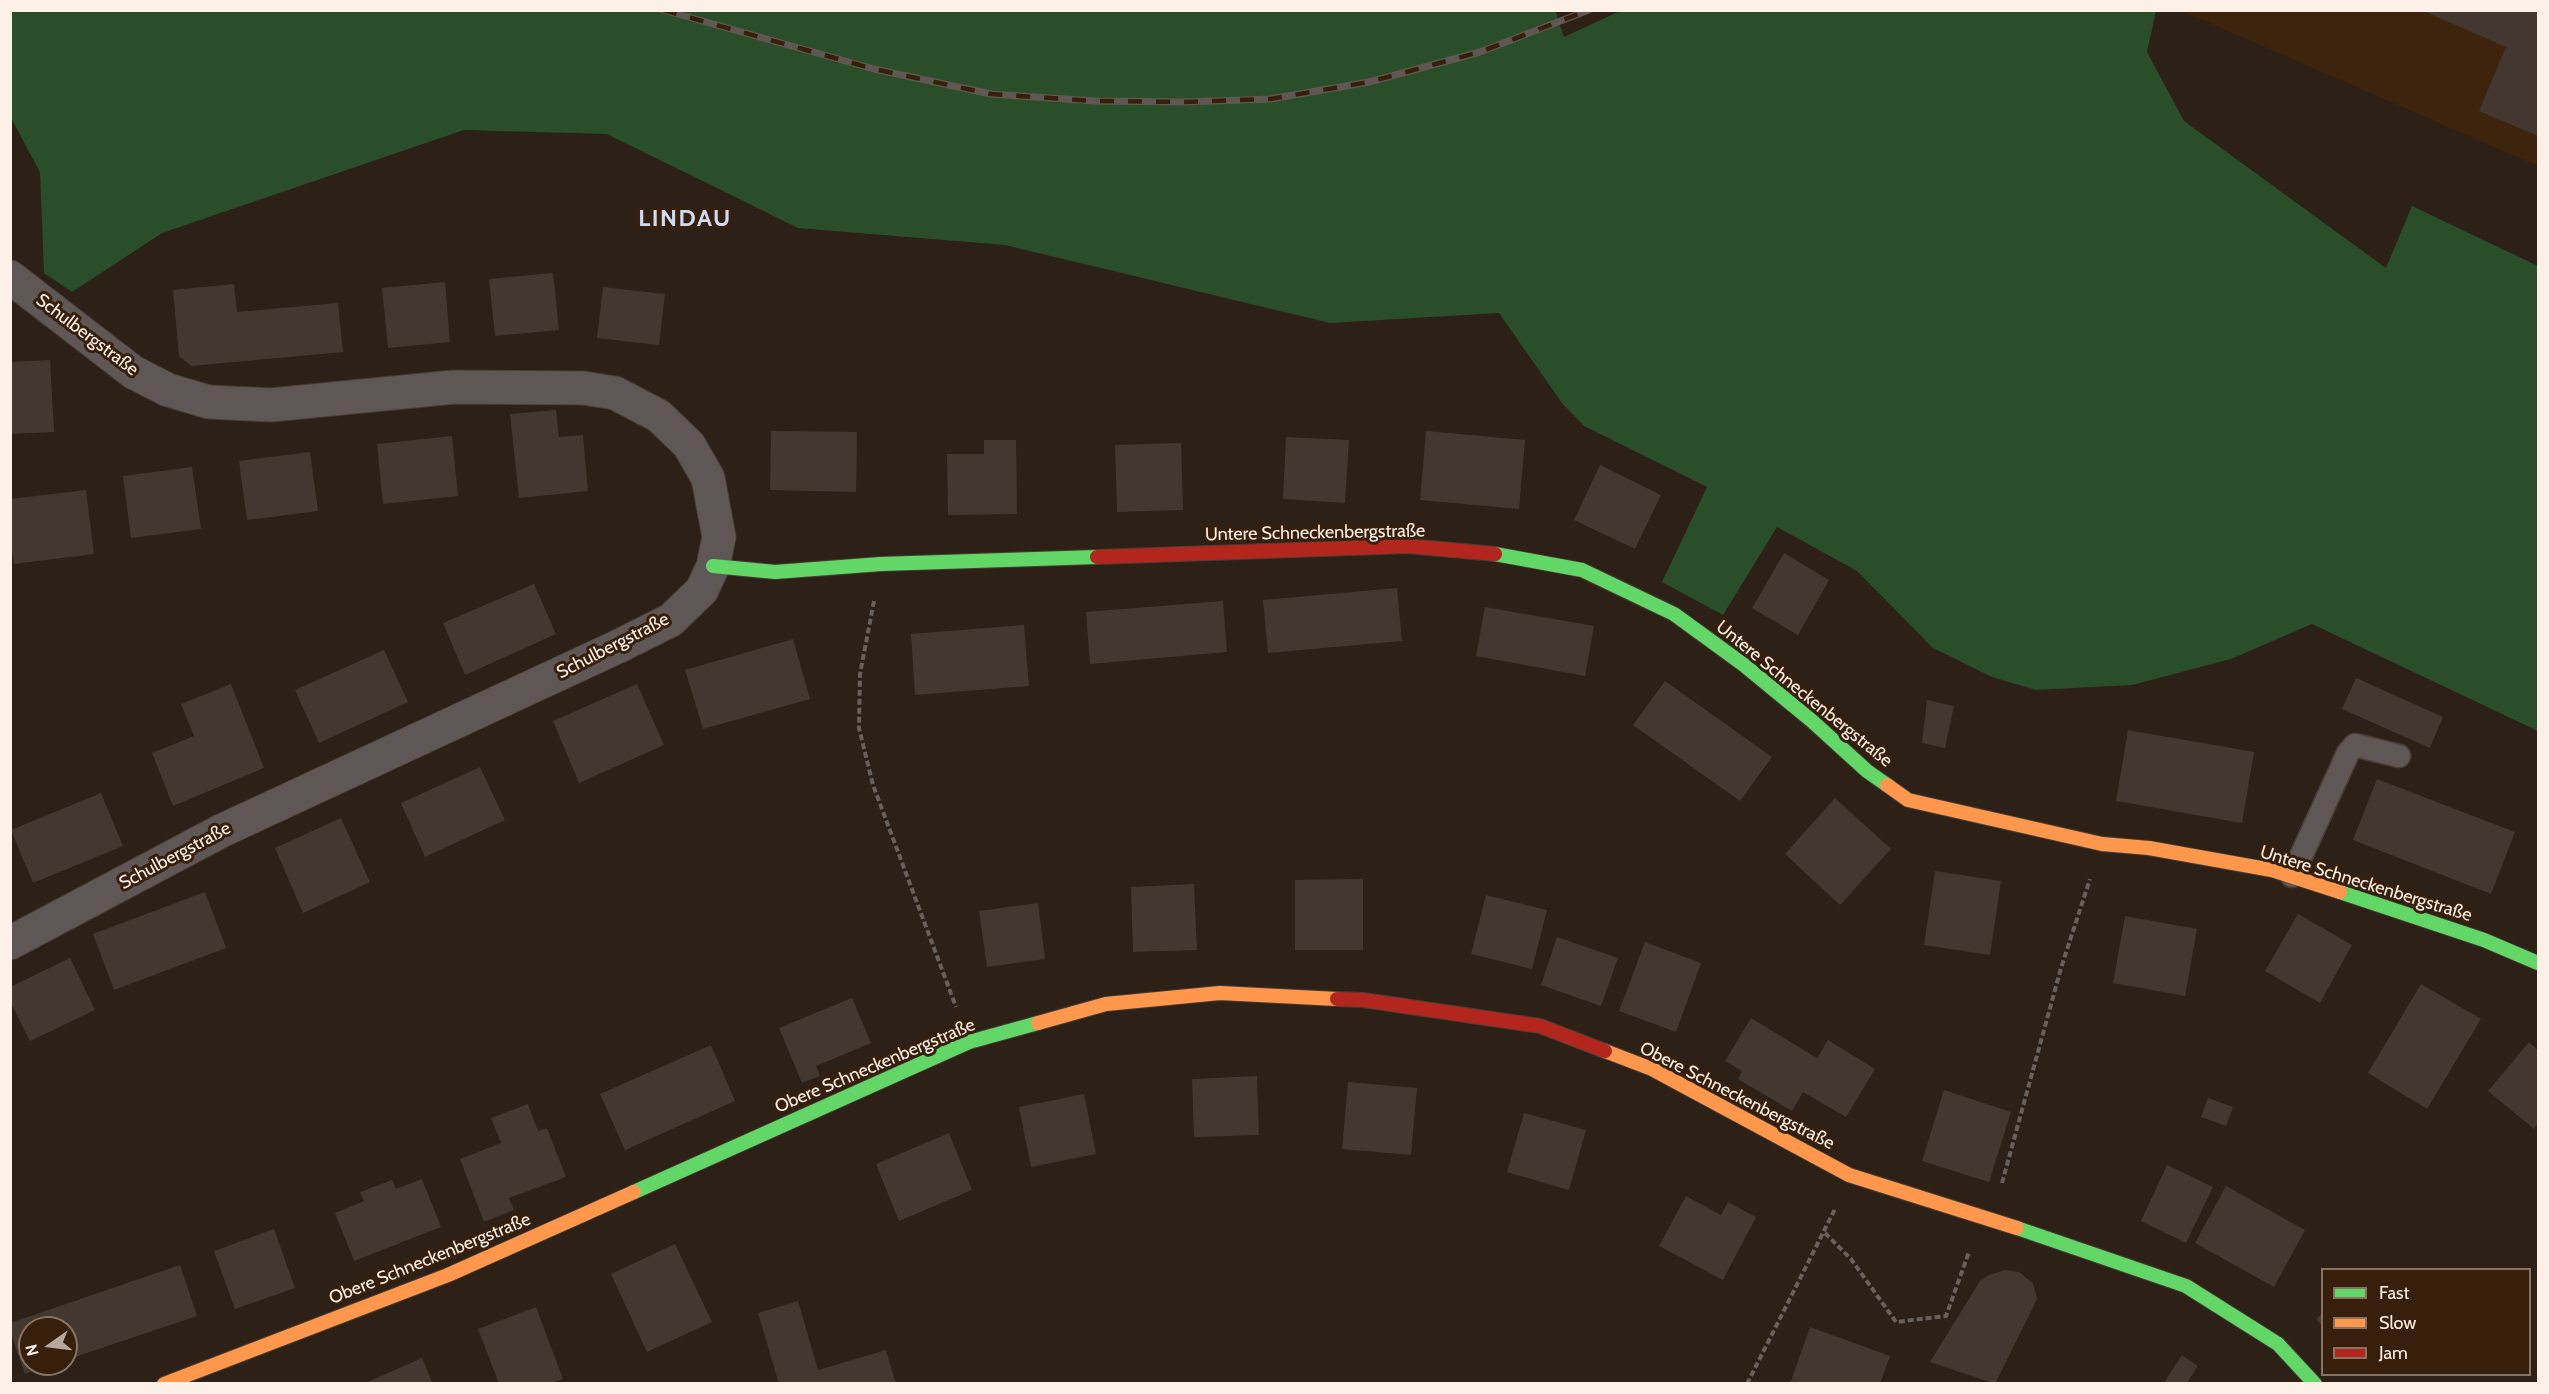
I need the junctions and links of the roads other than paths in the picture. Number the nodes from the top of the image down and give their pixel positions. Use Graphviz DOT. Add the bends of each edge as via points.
graph roads {
  1 [pos="10,277"];
  2 [pos="714,566"];
  3 [pos="2399,756"];
  4 [pos="2292,876"];
  5 [pos="10,943"];
  6 [pos="2538,963"];
  7 [pos="164,1383"];
  8 [pos="2315,1383"];
  1 -- 2 [label="street, Schulbergstraße" via="133,372 168,390 209,402 271,405 454,387 583,388 615,393 659,416 689,445 708,478 719,537"];
  2 -- 4 [label="street, Untere Schneckenbergstraße" via="775,572 881,564 1408,546 1505,555 1582,570 1674,614 1744,665 1866,771 1908,800 2102,844 2149,848"];
  2 -- 5 [label="street, Schulbergstraße" via="702,590 671,620 221,831"];
  3 -- 4 [label="lane" via="2355,745"];
  4 -- 6 [label="street, Untere Schneckenbergstraße" via="2484,940"];
  7 -- 8 [label="street, Obere Schneckenbergstraße" via="448,1275 969,1042 1106,1004 1220,993 1363,1000 1540,1026 1652,1069 1849,1175 2186,1286 2278,1344"];
}
